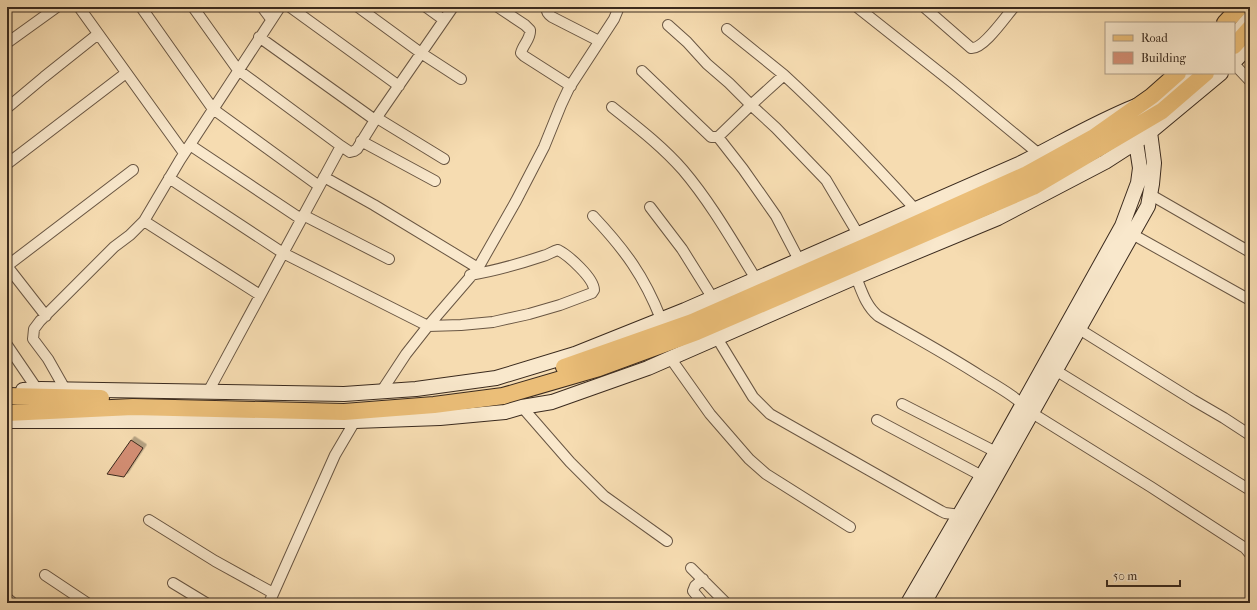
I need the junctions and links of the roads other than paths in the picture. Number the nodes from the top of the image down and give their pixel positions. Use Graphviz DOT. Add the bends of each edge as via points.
graph roads {
  1 [pos="57,7"];
  2 [pos="79,7"];
  3 [pos="141,7"];
  4 [pos="193,7"];
  5 [pos="262,7"];
  6 [pos="280,7"];
  7 [pos="290,7"];
  8 [pos="358,7"];
  9 [pos="426,7"];
  10 [pos="453,7"];
  11 [pos="498,7"];
  12 [pos="547,7"];
  13 [pos="619,7"];
  14 [pos="857,7"];
  15 [pos="924,7"];
  16 [pos="1014,7"];
  17 [pos="1229,7"];
  18 [pos="1240,7"];
  19 [pos="1250,14"];
  20 [pos="271,19"];
  21 [pos="444,20"];
  22 [pos="1217,22"];
  23 [pos="1226,22"];
  24 [pos="668,25"];
  25 [pos="1250,28"];
  26 [pos="727,29"];
  27 [pos="1235,32"];
  28 [pos="98,34"];
  29 [pos="259,37"];
  30 [pos="599,41"];
  31 [pos="7,43"];
  32 [pos="1235,45"];
  33 [pos="1250,45"];
  34 [pos="421,53"];
  35 [pos="1235,62"];
  36 [pos="1235,64"];
  37 [pos="238,70"];
  38 [pos="642,71"];
  39 [pos="126,73"];
  40 [pos="1177,74"];
  41 [pos="1192,74"];
  42 [pos="1205,74"];
  43 [pos="1219,74"];
  44 [pos="784,75"];
  45 [pos="461,79"];
  46 [pos="1250,81"];
  47 [pos="399,86"];
  48 [pos="570,86"];
  49 [pos="751,105"];
  50 [pos="612,107"];
  51 [pos="7,108"];
  52 [pos="213,109"];
  53 [pos="1143,118"];
  54 [pos="376,119"];
  55 [pos="1129,130"];
  56 [pos="718,137"];
  57 [pos="361,142"];
  58 [pos="341,146"];
  59 [pos="187,149"];
  60 [pos="1039,154"];
  61 [pos="444,159"];
  62 [pos="7,164"];
  63 [pos="133,170"];
  64 [pos="170,178"];
  65 [pos="435,181"];
  66 [pos="321,182"];
  67 [pos="1151,194"];
  68 [pos="650,207"];
  69 [pos="915,209"];
  70 [pos="1127,214"];
  71 [pos="593,216"];
  72 [pos="302,217"];
  73 [pos="144,220"];
  74 [pos="1140,220"];
  75 [pos="858,234"];
  76 [pos="1132,234"];
  77 [pos="1250,252"];
  78 [pos="283,253"];
  79 [pos="389,259"];
  80 [pos="799,260"];
  81 [pos="7,266"];
  82 [pos="478,268"];
  83 [pos="470,275"];
  84 [pos="856,277"];
  85 [pos="756,278"];
  86 [pos="260,295"];
  87 [pos="712,298"];
  88 [pos="1250,300"];
  89 [pos="46,316"];
  90 [pos="661,319"];
  91 [pos="428,326"];
  92 [pos="1078,329"];
  93 [pos="717,338"];
  94 [pos="7,345"];
  95 [pos="671,359"];
  96 [pos="1055,370"];
  97 [pos="37,389"];
  98 [pos="65,389"];
  99 [pos="7,391"];
  100 [pos="208,392"];
  101 [pos="381,392"];
  102 [pos="7,396"];
  103 [pos="902,404"];
  104 [pos="522,407"];
  105 [pos="1028,408"];
  106 [pos="7,412"];
  107 [pos="877,420"];
  108 [pos="7,421"];
  109 [pos="355,421"];
  110 [pos="1250,435"];
  111 [pos="996,452"];
  112 [pos="982,476"];
  113 [pos="1250,490"];
  114 [pos="960,515"];
  115 [pos="149,520"];
  116 [pos="850,527"];
  117 [pos="667,541"];
  118 [pos="1250,554"];
  119 [pos="691,568"];
  120 [pos="45,575"];
  121 [pos="703,579"];
  122 [pos="173,583"];
  123 [pos="273,593"];
  124 [pos="7,598"];
  125 [pos="13,603"];
  126 [pos="87,603"];
  127 [pos="206,603"];
  128 [pos="269,603"];
  129 [pos="703,603"];
  130 [pos="726,603"];
  131 [pos="908,603"];
  132 [pos="924,603"];
  1 -- 31 [label="street"];
  2 -- 28 [label="street"];
  3 -- 52 [label="street"];
  4 -- 37 [label="street"];
  5 -- 20 [label="street"];
  6 -- 20 [label="street"];
  7 -- 47 [label="street"];
  8 -- 34 [label="street"];
  9 -- 21 [label="street"];
  10 -- 21 [label="street"];
  11 -- 48 [label="street" via="530,30 530,37 521,53"];
  12 -- 30 [label="street" via="546,10 552,17"];
  13 -- 30 [label="street"];
  14 -- 60 [label="street"];
  15 -- 16 [label="street" via="971,48 986,40"];
  17 -- 22 [label="main road"];
  18 -- 23 [label="main road"];
  19 -- 27 [label="street"];
  20 -- 29 [label="street"];
  21 -- 34 [label="street"];
  24 -- 49 [label="street"];
  25 -- 32 [label="main road"];
  26 -- 44 [label="street"];
  28 -- 39 [label="street"];
  28 -- 51 [label="street"];
  29 -- 37 [label="street"];
  29 -- 54 [label="street"];
  30 -- 48 [label="street"];
  33 -- 35 [label="main road"];
  34 -- 45 [label="street"];
  34 -- 47 [label="street"];
  36 -- 46 [label="street"];
  37 -- 52 [label="street"];
  37 -- 58 [label="street"];
  38 -- 56 [label="street" via="711,137"];
  39 -- 59 [label="street"];
  39 -- 62 [label="street"];
  40 -- 53 [label="main road" via="1157,92"];
  41 -- 53 [label="street"];
  42 -- 53 [label="main road" via="1162,111"];
  43 -- 53 [label="main road"];
  44 -- 49 [label="street"];
  44 -- 69 [label="street" via="878,168"];
  47 -- 54 [label="street"];
  48 -- 82 [label="street" via="544,147"];
  49 -- 56 [label="street"];
  49 -- 75 [label="street" via="826,180"];
  50 -- 85 [label="street" via="663,149 683,170"];
  52 -- 59 [label="street"];
  52 -- 66 [label="street"];
  53 -- 55 [label="main road"];
  53 -- 55 [label="main road"];
  53 -- 60 [label="main road" via="1108,118"];
  53 -- 67 [label="main road" via="1154,163"];
  54 -- 57 [label="street"];
  54 -- 61 [label="street"];
  55 -- 70 [label="main road" via="1140,168 1138,183"];
  55 -- 84 [label="main road" via="1105,162 998,218"];
  55 -- 102 [label="main road" via="1094,137 1027,174 692,322 497,388 419,400 346,404"];
  55 -- 106 [label="main road" via="1033,186 697,332 599,368 503,396 434,405 344,412 133,407"];
  56 -- 80 [label="street" via="772,210"];
  57 -- 58 [label="street" via="354,152"];
  57 -- 65 [label="street"];
  58 -- 66 [label="street"];
  59 -- 64 [label="street"];
  59 -- 72 [label="street"];
  60 -- 69 [label="main road"];
  63 -- 81 [label="street"];
  64 -- 73 [label="street"];
  64 -- 78 [label="street"];
  66 -- 72 [label="street"];
  66 -- 82 [label="street" via="374,205"];
  67 -- 74 [label="main road"];
  67 -- 77 [label="street"];
  68 -- 87 [label="street" via="682,249"];
  69 -- 75 [label="main road"];
  70 -- 74 [label="main road"];
  70 -- 105 [label="main road"];
  71 -- 90 [label="street" via="636,267"];
  72 -- 78 [label="street"];
  72 -- 79 [label="street"];
  73 -- 86 [label="street"];
  73 -- 89 [label="street"];
  74 -- 76 [label="main road"];
  75 -- 80 [label="main road"];
  76 -- 88 [label="street"];
  76 -- 92 [label="main road"];
  78 -- 86 [label="street"];
  78 -- 91 [label="street"];
  80 -- 85 [label="main road"];
  81 -- 89 [label="street"];
  82 -- 83 [label="street"];
  83 -- 91 [label="street"];
  83 -- 91 [label="street" via="546,256 558,250 582,269 594,290 560,305 529,314 476,324"];
  84 -- 93 [label="main road"];
  84 -- 105 [label="street" via="867,303 878,316 956,360"];
  85 -- 87 [label="main road"];
  86 -- 100 [label="street"];
  87 -- 90 [label="main road"];
  89 -- 98 [label="street" via="34,329 33,340 48,359"];
  90 -- 101 [label="main road" via="575,354 496,378 416,390"];
  91 -- 101 [label="street"];
  92 -- 96 [label="main road"];
  92 -- 110 [label="street"];
  93 -- 95 [label="main road"];
  93 -- 114 [label="street" via="753,397 770,414 940,511"];
  94 -- 97 [label="street"];
  95 -- 104 [label="main road" via="552,402"];
  95 -- 116 [label="street" via="710,414 750,459 766,474"];
  96 -- 105 [label="main road"];
  96 -- 113 [label="street"];
  97 -- 98 [label="main road"];
  97 -- 99 [label="main road"];
  98 -- 100 [label="main road"];
  100 -- 101 [label="main road"];
  103 -- 111 [label="street"];
  104 -- 109 [label="main road" via="505,412 440,418"];
  104 -- 117 [label="street" via="604,496"];
  105 -- 111 [label="main road"];
  105 -- 118 [label="street" via="1245,548"];
  105 -- 132 [label="main road"];
  107 -- 112 [label="street"];
  108 -- 109 [label="main road"];
  109 -- 123 [label="street" via="329,468"];
  111 -- 112 [label="main road"];
  112 -- 114 [label="main road"];
  114 -- 131 [label="main road"];
  115 -- 123 [label="street"];
  119 -- 121 [label="street"];
  120 -- 126 [label="street"];
  121 -- 129 [label="street" via="693,591"];
  121 -- 130 [label="street"];
  122 -- 127 [label="street"];
  123 -- 128 [label="street"];
  124 -- 125 [label="street"];
}
